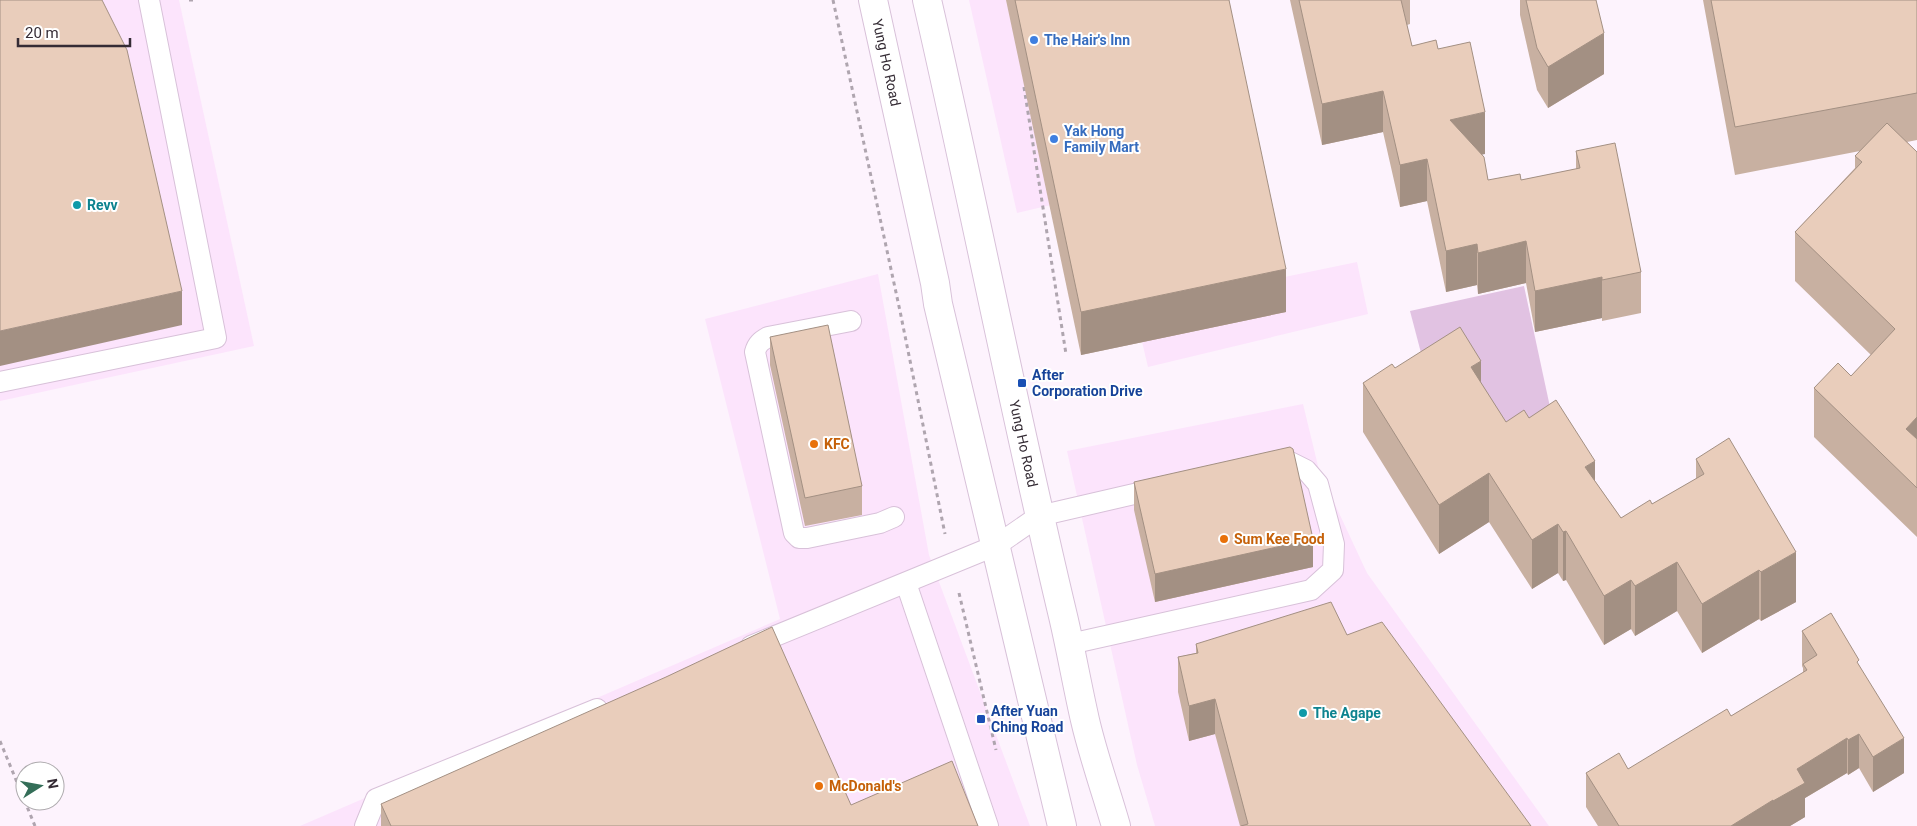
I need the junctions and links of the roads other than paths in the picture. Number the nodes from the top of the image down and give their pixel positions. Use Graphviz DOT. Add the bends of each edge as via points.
graph roads {
  1 [pos="149,0"];
  2 [pos="873,0"];
  3 [pos="927,0"];
  4 [pos="852,321"];
  5 [pos="0,382"];
  6 [pos="1256,465"];
  7 [pos="1178,483"];
  8 [pos="1039,516"];
  9 [pos="894,517"];
  10 [pos="996,545"];
  11 [pos="906,584"];
  12 [pos="1070,644"];
  13 [pos="732,654"];
  14 [pos="613,702"];
  15 [pos="365,826"];
  16 [pos="988,826"];
  17 [pos="1062,826"];
  18 [pos="1116,826"];
  1 -- 5 [label="lane" via="216,338"];
  2 -- 10 [label="street, Yung Ho Road" via="938,304"];
  3 -- 8 [label="street, Yung Ho Road"];
  4 -- 9 [label="lane" via="768,336 761,340 755,352 794,533 799,538 808,538 880,523"];
  6 -- 12 [label="lane" via="1288,461 1306,470 1318,484 1334,544 1333,570 1312,590"];
  7 -- 8 [label="lane"];
  8 -- 10 [label="lane"];
  8 -- 12 [label="street, Yung Ho Road"];
  10 -- 11 [label="lane"];
  10 -- 17 [label="street, Yung Ho Road"];
  11 -- 13 [label="lane"];
  11 -- 16 [label="lane"];
  12 -- 18 [label="street, Yung Ho Road" via="1085,721"];
  14 -- 15 [label="lane" via="376,799"];
}
